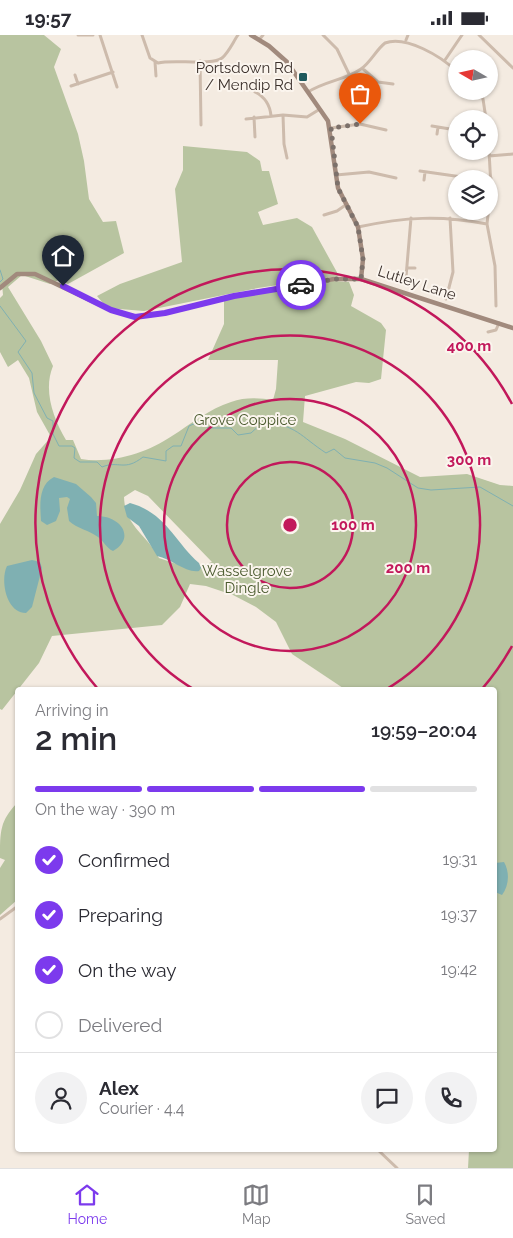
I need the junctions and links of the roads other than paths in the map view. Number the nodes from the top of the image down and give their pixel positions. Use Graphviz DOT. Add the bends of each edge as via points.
graph roads {
  1 [pos="78,35"];
  2 [pos="93,35"];
  3 [pos="100,35"];
  4 [pos="142,35"];
  5 [pos="238,35"];
  6 [pos="251,35"];
  7 [pos="263,35"];
  8 [pos="323,35"];
  9 [pos="408,35"];
  10 [pos="462,35"];
  11 [pos="479,35"];
  12 [pos="259,40"];
  13 [pos="406,40"];
  14 [pos="445,60"];
  15 [pos="200,61"];
  16 [pos="155,63"];
  17 [pos="448,63"];
  18 [pos="362,68"];
  19 [pos="513,68"];
  20 [pos="112,72"];
  21 [pos="350,74"];
  22 [pos="76,75"];
  23 [pos="156,77"];
  24 [pos="78,84"];
  25 [pos="393,84"];
  26 [pos="71,86"];
  27 [pos="118,87"];
  28 [pos="254,92"];
  29 [pos="308,92"];
  30 [pos="321,109"];
  31 [pos="283,115"];
  32 [pos="271,116"];
  33 [pos="254,117"];
  34 [pos="246,119"];
  35 [pos="201,125"];
  36 [pos="432,126"];
  37 [pos="438,127"];
  38 [pos="331,128"];
  39 [pos="386,129"];
  40 [pos="448,129"];
  41 [pos="437,134"];
  42 [pos="255,137"];
  43 [pos="513,154"];
  44 [pos="498,155"];
  45 [pos="287,158"];
  46 [pos="389,168"];
  47 [pos="420,171"];
  48 [pos="425,172"];
  49 [pos="336,175"];
  50 [pos="388,175"];
  51 [pos="448,175"];
  52 [pos="396,178"];
  53 [pos="424,180"];
  54 [pos="347,204"];
  55 [pos="330,213"];
  56 [pos="324,215"];
  57 [pos="410,218"];
  58 [pos="448,218"];
  59 [pos="332,219"];
  60 [pos="450,220"];
  61 [pos="462,220"];
  62 [pos="487,220"];
  63 [pos="487,224"];
  64 [pos="358,227"];
  65 [pos="407,268"];
  66 [pos="414,268"];
  67 [pos="406,277"];
  68 [pos="361,279"];
  69 [pos="0,288"];
  70 [pos="446,299"];
  71 [pos="496,306"];
  72 [pos="500,323"];
  73 [pos="513,328"];
  74 [pos="488,332"];
  75 [pos="15,908"];
  76 [pos="0,919"];
  77 [pos="380,1152"];
  78 [pos="397,1168"];
  1 -- 2 [label="street"];
  3 -- 20 [label="street"];
  4 -- 16 [label="street"];
  5 -- 15 [label="street" via="221,59"];
  6 -- 12 [label="street"];
  7 -- 12 [label="street"];
  8 -- 21 [label="street" via="336,49"];
  9 -- 13 [label="street"];
  10 -- 14 [label="street"];
  11 -- 19 [label="street"];
  12 -- 29 [label="street" via="287,62"];
  13 -- 14 [label="street" via="431,49"];
  13 -- 18 [label="street" via="388,42"];
  14 -- 17 [label="street"];
  15 -- 16 [label="street"];
  15 -- 35 [label="street"];
  16 -- 23 [label="street"];
  18 -- 21 [label="street"];
  18 -- 25 [label="street" via="378,81"];
  20 -- 24 [label="street"];
  20 -- 27 [label="street"];
  21 -- 29 [label="street"];
  22 -- 24 [label="street"];
  24 -- 26 [label="street"];
  28 -- 32 [label="street" via="268,104"];
  29 -- 30 [label="street"];
  30 -- 31 [label="street" via="307,117"];
  30 -- 38 [label="street"];
  31 -- 32 [label="street"];
  31 -- 45 [label="street"];
  32 -- 33 [label="street"];
  33 -- 34 [label="street"];
  33 -- 42 [label="street"];
  36 -- 37 [label="street"];
  37 -- 40 [label="street"];
  37 -- 41 [label="street"];
  38 -- 39 [label="street" via="360,124"];
  38 -- 49 [label="street"];
  43 -- 44 [label="street"];
  46 -- 50 [label="street"];
  47 -- 48 [label="street"];
  48 -- 51 [label="street"];
  48 -- 53 [label="street"];
  49 -- 50 [label="street" via="369,172"];
  49 -- 54 [label="street" via="338,188"];
  50 -- 52 [label="street"];
  54 -- 55 [label="street"];
  54 -- 64 [label="street"];
  55 -- 56 [label="street"];
  55 -- 59 [label="street"];
  57 -- 58 [label="street"];
  57 -- 64 [label="street"];
  57 -- 65 [label="street"];
  60 -- 70 [label="street" via="453,272"];
  61 -- 63 [label="street"];
  62 -- 63 [label="street"];
  63 -- 71 [label="street" via="495,266"];
  64 -- 68 [label="street" via="363,259"];
  65 -- 66 [label="street"];
  65 -- 67 [label="street"];
  68 -- 69 [label="street, Lutley Lane" via="334,279 135,317 111,310 35,274 17,274"];
  68 -- 72 [label="street, Lutley Lane"];
  72 -- 73 [label="street, Lutley Lane"];
  72 -- 74 [label="street" via="496,330"];
  75 -- 76 [label="street"];
  77 -- 78 [label="street"];
}
